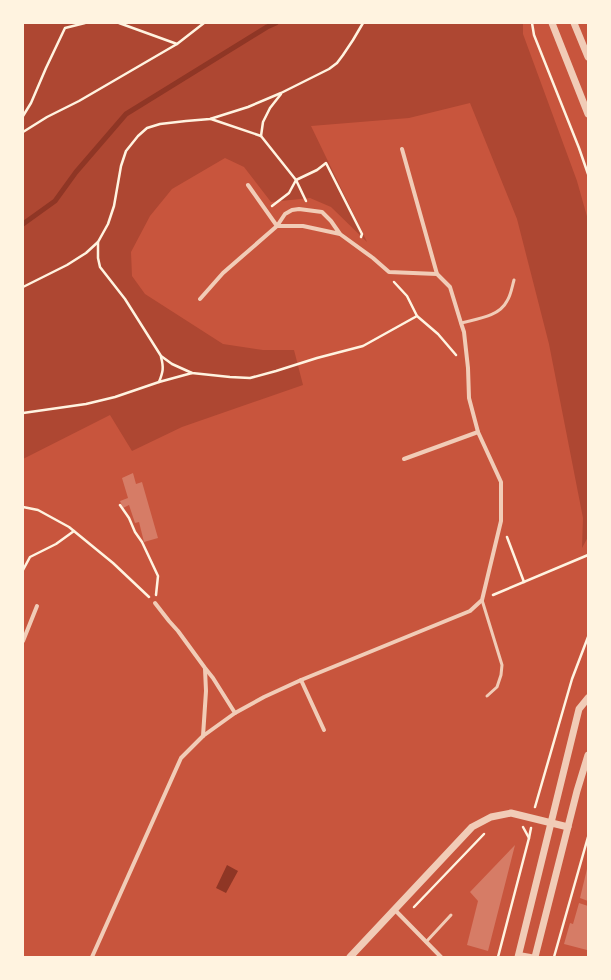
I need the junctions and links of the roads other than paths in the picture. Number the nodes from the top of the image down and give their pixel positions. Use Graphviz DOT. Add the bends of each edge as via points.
graph roads {
  1 [pos="552,23"];
  2 [pos="574,23"];
  3 [pos="588,57"];
  4 [pos="588,114"];
  5 [pos="402,149"];
  6 [pos="248,185"];
  7 [pos="277,226"];
  8 [pos="340,234"];
  9 [pos="438,274"];
  10 [pos="514,280"];
  11 [pos="200,299"];
  12 [pos="461,323"];
  13 [pos="478,432"];
  14 [pos="404,459"];
  15 [pos="482,600"];
  16 [pos="155,603"];
  17 [pos="37,606"];
  18 [pos="23,641"];
  19 [pos="205,668"];
  20 [pos="301,680"];
  21 [pos="488,696"];
  22 [pos="588,698"];
  23 [pos="235,713"];
  24 [pos="324,730"];
  25 [pos="202,736"];
  26 [pos="588,756"];
  27 [pos="551,822"];
  28 [pos="568,827"];
  29 [pos="394,909"];
  30 [pos="451,915"];
  31 [pos="426,942"];
  32 [pos="518,955"];
  33 [pos="92,957"];
  34 [pos="350,957"];
  35 [pos="441,957"];
  36 [pos="536,957"];
  1 -- 4 [label="street"];
  2 -- 3 [label="street"];
  5 -- 9 [label="street"];
  6 -- 7 [label="street"];
  7 -- 8 [label="street" via="303,226"];
  7 -- 8 [label="street" via="285,214 299,209 308,210 322,212"];
  7 -- 11 [label="street" via="223,273"];
  8 -- 9 [label="street" via="389,272"];
  9 -- 12 [label="street" via="450,287"];
  10 -- 12 [label="lane" via="507,302 499,310"];
  12 -- 13 [label="street" via="468,368 469,398"];
  13 -- 14 [label="street"];
  13 -- 15 [label="street" via="501,482 501,521"];
  15 -- 20 [label="street" via="470,611"];
  15 -- 21 [label="lane" via="502,665 497,687"];
  16 -- 19 [label="street"];
  17 -- 18 [label="street"];
  19 -- 23 [label="street"];
  19 -- 25 [label="street" via="206,691"];
  20 -- 23 [label="street"];
  20 -- 24 [label="street"];
  22 -- 27 [label="street" via="579,709"];
  23 -- 25 [label="street"];
  25 -- 33 [label="street" via="181,758"];
  26 -- 28 [label="street"];
  27 -- 28 [label="street"];
  27 -- 29 [label="street" via="511,813 491,817 472,827"];
  27 -- 32 [label="street"];
  28 -- 36 [label="street"];
  29 -- 31 [label="street"];
  29 -- 34 [label="street"];
  30 -- 31 [label="lane"];
  31 -- 35 [label="street"];
  32 -- 36 [label="street"];
}
